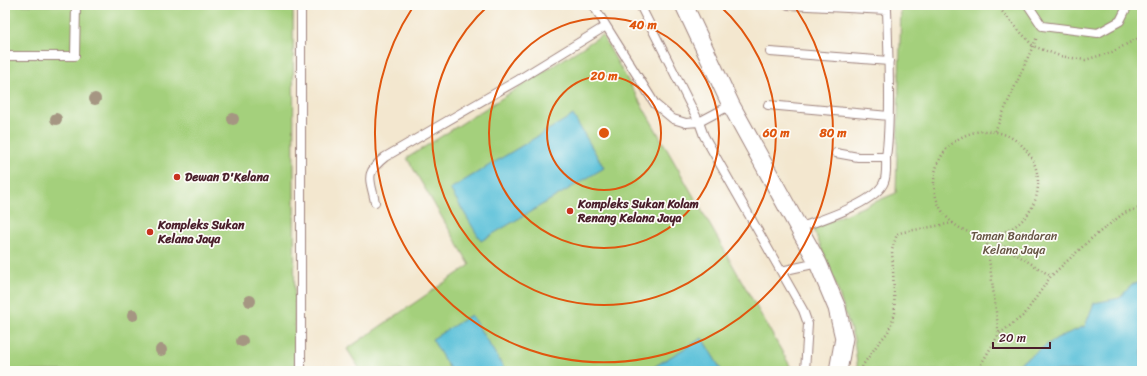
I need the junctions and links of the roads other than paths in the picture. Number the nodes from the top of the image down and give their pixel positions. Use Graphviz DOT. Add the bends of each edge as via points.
graph roads {
  1 [pos="76,5"];
  2 [pos="301,5"];
  3 [pos="593,5"];
  4 [pos="640,5"];
  5 [pos="684,5"];
  6 [pos="788,5"];
  7 [pos="1028,5"];
  8 [pos="1128,5"];
  9 [pos="606,26"];
  10 [pos="770,52"];
  11 [pos="5,56"];
  12 [pos="889,61"];
  13 [pos="731,105"];
  14 [pos="768,105"];
  15 [pos="889,116"];
  16 [pos="699,122"];
  17 [pos="836,153"];
  18 [pos="886,157"];
  19 [pos="375,202"];
  20 [pos="799,228"];
  21 [pos="818,263"];
  22 [pos="781,271"];
  23 [pos="301,371"];
  24 [pos="805,371"];
  25 [pos="838,371"];
  1 -- 11 [label="lane" via="75,56"];
  2 -- 23 [label="lane"];
  3 -- 9 [label="lane"];
  4 -- 16 [label="lane"];
  5 -- 13 [label="street"];
  6 -- 12 [label="lane" via="887,10"];
  7 -- 8 [label="lane" via="1042,26 1098,33 1120,21"];
  9 -- 16 [label="lane" via="655,104 673,119 686,123"];
  9 -- 19 [label="lane" via="385,157 374,166 370,176"];
  10 -- 12 [label="lane"];
  12 -- 15 [label="lane"];
  13 -- 16 [label="lane"];
  13 -- 20 [label="street"];
  14 -- 15 [label="lane"];
  15 -- 18 [label="lane"];
  16 -- 22 [label="lane" via="704,136"];
  17 -- 18 [label="lane" via="858,157"];
  18 -- 20 [label="lane" via="885,182 876,194 847,210"];
  20 -- 21 [label="street"];
  21 -- 22 [label="lane"];
  21 -- 25 [label="street" via="837,308 844,338"];
  22 -- 24 [label="lane" via="808,324"];
}
